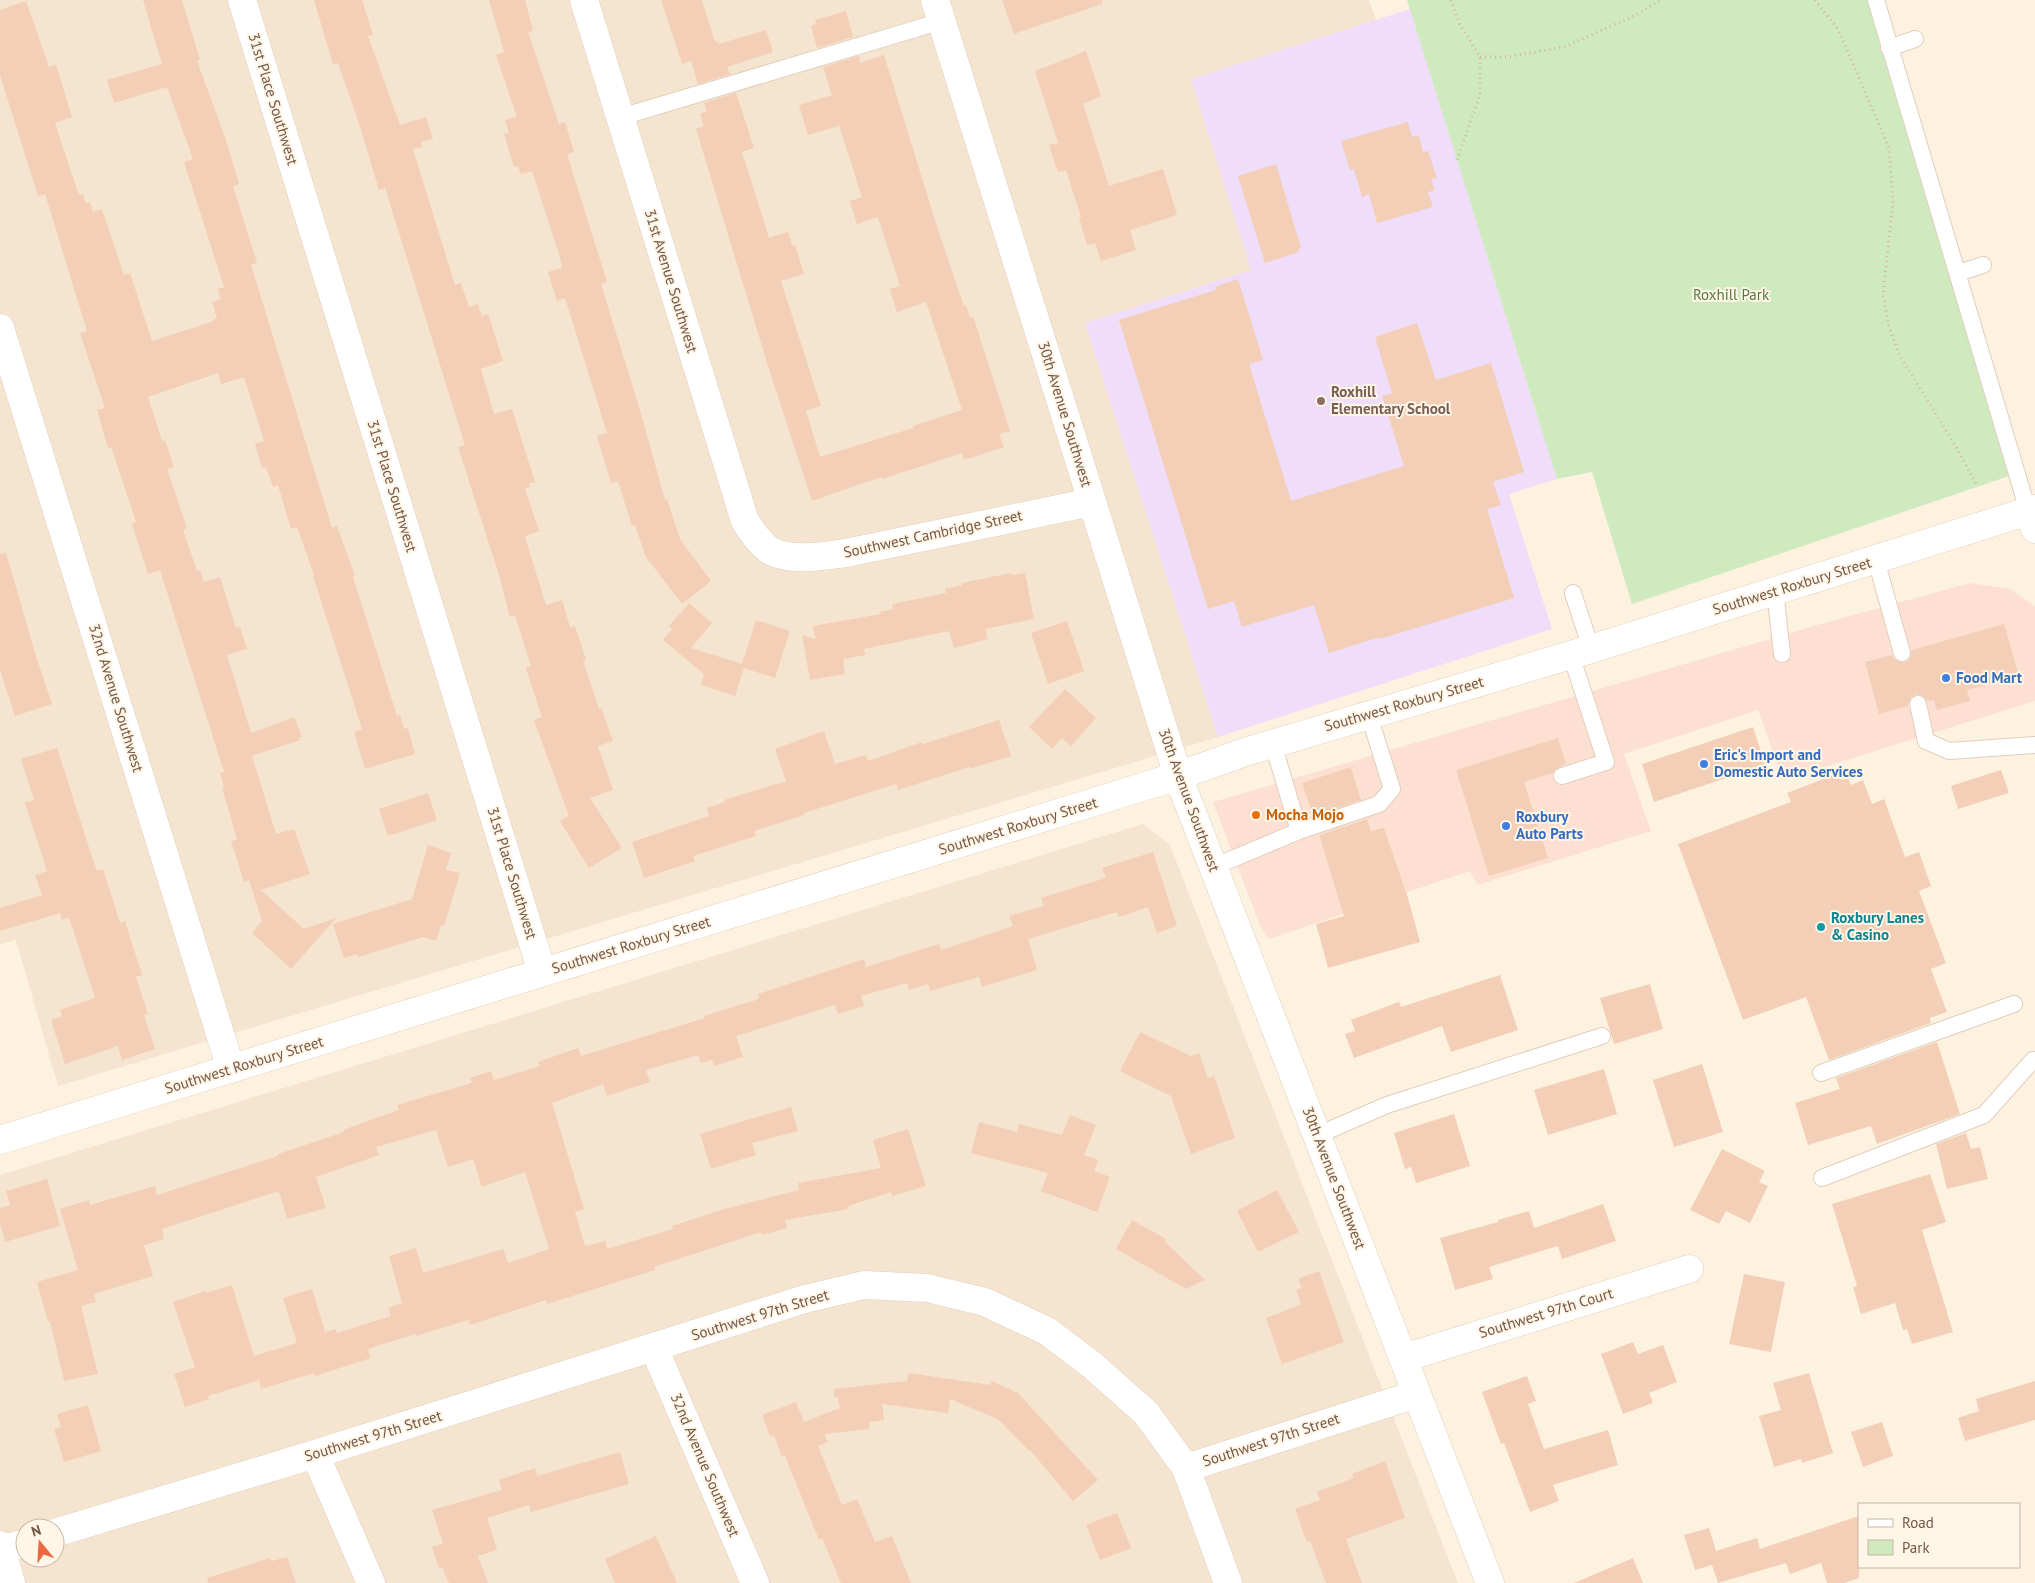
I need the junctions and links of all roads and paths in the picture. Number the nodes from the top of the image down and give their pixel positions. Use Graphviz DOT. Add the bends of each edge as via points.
graph roads {
  1 [pos="242,0"];
  2 [pos="584,0"];
  3 [pos="1451,0"];
  4 [pos="1660,0"];
  5 [pos="1815,0"];
  6 [pos="1876,0"];
  7 [pos="938,10"];
  8 [pos="1915,39"];
  9 [pos="1889,48"];
  10 [pos="1480,57"];
  11 [pos="621,117"];
  12 [pos="1457,160"];
  13 [pos="1983,266"];
  14 [pos="1958,273"];
  15 [pos="0,328"];
  16 [pos="1976,484"];
  17 [pos="1092,502"];
  18 [pos="2033,516"];
  19 [pos="774,552"];
  20 [pos="1876,560"];
  21 [pos="1775,590"];
  22 [pos="1572,593"];
  23 [pos="1581,652"];
  24 [pos="1902,653"];
  25 [pos="1782,654"];
  26 [pos="1918,704"];
  27 [pos="1369,715"];
  28 [pos="1273,744"];
  29 [pos="2035,745"];
  30 [pos="1178,776"];
  31 [pos="1562,776"];
  32 [pos="1299,831"];
  33 [pos="1213,867"];
  34 [pos="542,972"];
  35 [pos="2014,1004"];
  36 [pos="1602,1036"];
  37 [pos="2033,1060"];
  38 [pos="231,1069"];
  39 [pos="1820,1073"];
  40 [pos="1318,1135"];
  41 [pos="0,1140"];
  42 [pos="1822,1178"];
  43 [pos="1689,1269"];
  44 [pos="654,1348"];
  45 [pos="1404,1358"];
  46 [pos="1416,1394"];
  47 [pos="316,1454"];
  48 [pos="1186,1468"];
  49 [pos="65,1531"];
  50 [pos="9,1546"];
  51 [pos="11,1583"];
  52 [pos="371,1583"];
  53 [pos="755,1583"];
  54 [pos="1228,1583"];
  55 [pos="1490,1583"];
  1 -- 34 [label="street, 31st Place Southwest"];
  2 -- 11 [label="street, 31st Avenue Southwest"];
  3 -- 10 [label="path" via="1460,25"];
  4 -- 10 [label="path" via="1638,14 1564,47 1506,57"];
  5 -- 16 [label="path" via="1838,29 1889,148 1893,201 1884,295 1889,328 1900,356"];
  6 -- 9 [label="lane"];
  7 -- 11 [label="lane"];
  7 -- 17 [label="street, 30th Avenue Southwest"];
  8 -- 9 [label="lane"];
  9 -- 14 [label="lane"];
  10 -- 12 [label="path" via="1480,95"];
  11 -- 19 [label="street, 31st Avenue Southwest" via="745,521 756,537"];
  13 -- 14 [label="lane"];
  14 -- 18 [label="lane"];
  15 -- 38 [label="street, 32nd Avenue Southwest"];
  17 -- 19 [label="street, Southwest Cambridge Street" via="846,553 806,558"];
  17 -- 30 [label="street, 30th Avenue Southwest"];
  18 -- 20 [label="street, Southwest Roxbury Street"];
  20 -- 21 [label="street, Southwest Roxbury Street"];
  20 -- 24 [label="lane"];
  21 -- 23 [label="street, Southwest Roxbury Street"];
  21 -- 25 [label="lane"];
  22 -- 23 [label="lane"];
  23 -- 27 [label="street, Southwest Roxbury Street"];
  23 -- 31 [label="lane" via="1606,762"];
  26 -- 29 [label="lane" via="1926,741 1948,751"];
  27 -- 28 [label="street, Southwest Roxbury Street"];
  27 -- 32 [label="lane" via="1392,789 1379,804"];
  28 -- 30 [label="street, Southwest Roxbury Street"];
  28 -- 32 [label="lane"];
  30 -- 33 [label="street, 30th Avenue Southwest"];
  30 -- 34 [label="street, Southwest Roxbury Street"];
  32 -- 33 [label="lane"];
  33 -- 40 [label="street, 30th Avenue Southwest"];
  34 -- 38 [label="street, Southwest Roxbury Street"];
  35 -- 39 [label="lane"];
  36 -- 40 [label="lane" via="1387,1105"];
  37 -- 42 [label="lane" via="1984,1115"];
  38 -- 41 [label="street, Southwest Roxbury Street"];
  40 -- 45 [label="street, 30th Avenue Southwest"];
  43 -- 45 [label="street, Southwest 97th Court"];
  44 -- 47 [label="street, Southwest 97th Street"];
  44 -- 48 [label="street, Southwest 97th Street" via="805,1299 864,1285 927,1288 985,1302 1047,1331 1092,1365 1146,1413"];
  44 -- 53 [label="street, 32nd Avenue Southwest"];
  45 -- 46 [label="street, 30th Avenue Southwest"];
  46 -- 48 [label="street, Southwest 97th Street"];
  46 -- 55 [label="street, 30th Avenue Southwest"];
  47 -- 49 [label="street, Southwest 97th Street"];
  47 -- 52 [label="street"];
  48 -- 54 [label="street"];
  50 -- 51 [label="street"];
}
